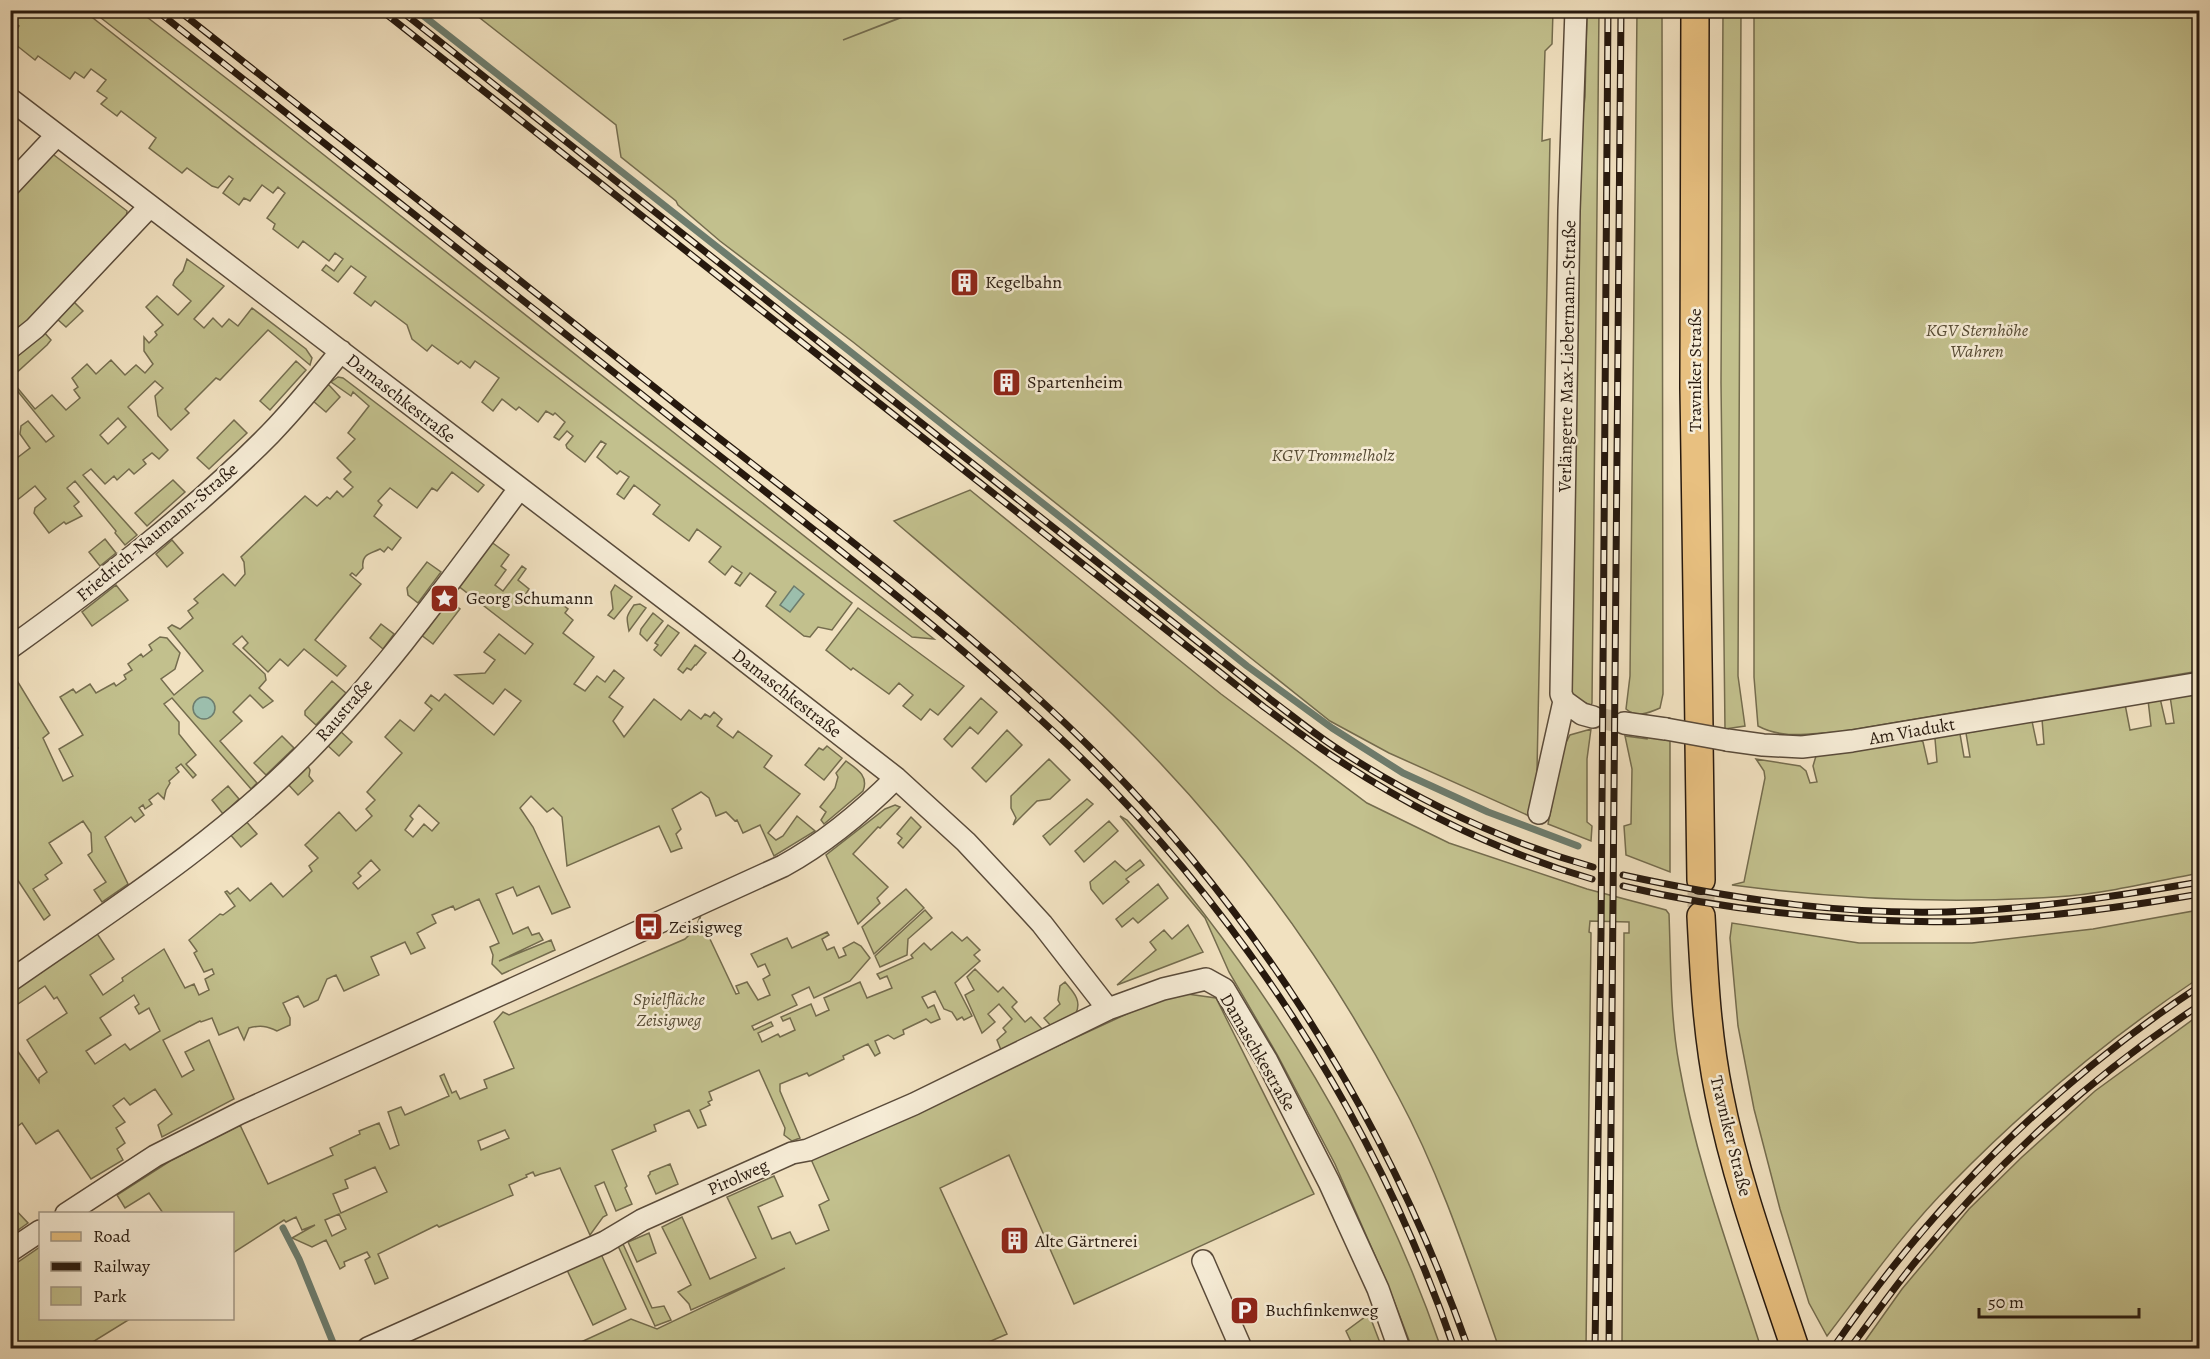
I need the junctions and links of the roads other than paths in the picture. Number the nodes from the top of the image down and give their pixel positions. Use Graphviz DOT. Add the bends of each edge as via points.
graph roads {
  1 [pos="1576,10"];
  2 [pos="1695,10"];
  3 [pos="10,99"];
  4 [pos="56,136"];
  5 [pos="10,185"];
  6 [pos="150,206"];
  7 [pos="10,348"];
  8 [pos="341,351"];
  9 [pos="519,489"];
  10 [pos="10,648"];
  11 [pos="2199,683"];
  12 [pos="1564,700"];
  13 [pos="1593,717"];
  14 [pos="1624,723"];
  15 [pos="896,778"];
  16 [pos="1539,813"];
  17 [pos="1701,880"];
  18 [pos="1701,916"];
  19 [pos="10,981"];
  20 [pos="1108,1009"];
  21 [pos="69,1212"];
  22 [pos="39,1232"];
  23 [pos="10,1251"];
  24 [pos="1203,1261"];
  25 [pos="368,1348"];
  26 [pos="1241,1348"];
  27 [pos="1398,1348"];
  28 [pos="1795,1348"];
  1 -- 12 [label="street, Verlängerte Max-Liebermann-Straße" via="1569,211 1561,694"];
  2 -- 17 [label="main road, Travniker Straße" via="1694,388"];
  3 -- 4 [label="street, Damaschkestraße"];
  4 -- 5 [label="street"];
  4 -- 6 [label="street, Damaschkestraße"];
  6 -- 7 [label="street" via="35,328"];
  6 -- 8 [label="street, Damaschkestraße"];
  8 -- 9 [label="street, Damaschkestraße"];
  8 -- 10 [label="street, Friedrich-Naumann-Straße" via="270,434 185,514"];
  9 -- 15 [label="street, Damaschkestraße"];
  9 -- 19 [label="street, Raustraße" via="408,635 305,754 214,837"];
  11 -- 14 [label="street, Am Viadukt, bridge" via="1802,747 1763,745"];
  12 -- 13 [label="street"];
  12 -- 16 [label="street, Verlängerte Max-Liebermann-Straße"];
  15 -- 20 [label="street, Damaschkestraße" via="1010,889"];
  15 -- 21 [label="street" via="848,822 783,866 240,1113 155,1156"];
  18 -- 28 [label="main road, Travniker Straße" via="1706,1005 1718,1093 1747,1201"];
  20 -- 25 [label="street, Pirolweg" via="911,1105 771,1162 642,1220 605,1242"];
  20 -- 27 [label="street, Damaschkestraße" via="1163,989 1206,979 1224,989 1267,1061 1329,1182 1378,1288"];
  22 -- 23 [label="street"];
  24 -- 26 [label="street"];
}
